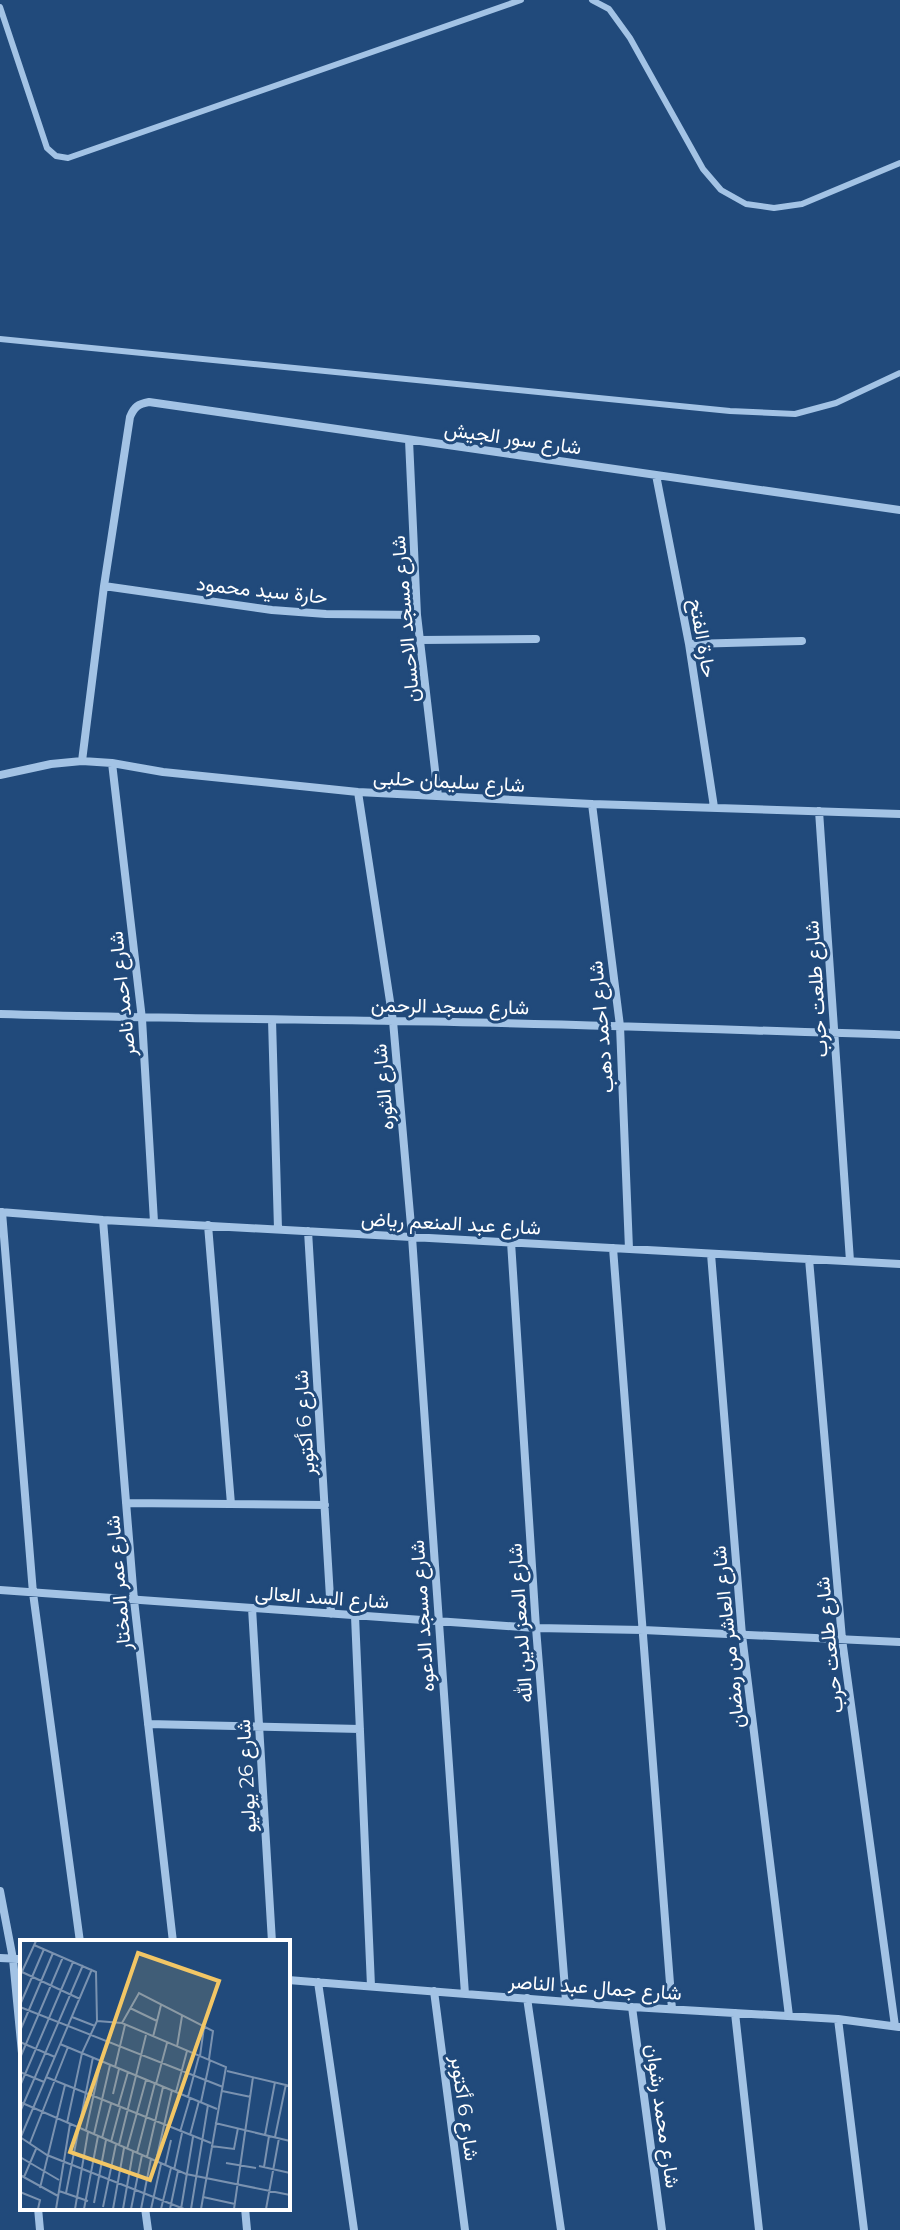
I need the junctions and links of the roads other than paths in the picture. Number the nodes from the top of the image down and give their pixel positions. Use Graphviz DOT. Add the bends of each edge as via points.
graph roads {
  1 [pos="521,0"];
  2 [pos="592,0"];
  3 [pos="0,7"];
  4 [pos="900,163"];
  5 [pos="0,339"];
  6 [pos="900,373"];
  7 [pos="409,440"];
  8 [pos="656,475"];
  9 [pos="900,510"];
  10 [pos="104,586"];
  11 [pos="417,615"];
  12 [pos="536,639"];
  13 [pos="420,640"];
  14 [pos="802,641"];
  15 [pos="689,644"];
  16 [pos="82,761"];
  17 [pos="112,763"];
  18 [pos="0,775"];
  19 [pos="358,792"];
  20 [pos="438,796"];
  21 [pos="592,804"];
  22 [pos="714,807"];
  23 [pos="819,811"];
  24 [pos="900,814"];
  25 [pos="0,1014"];
  26 [pos="142,1019"];
  27 [pos="272,1020"];
  28 [pos="393,1021"];
  29 [pos="620,1026"];
  30 [pos="836,1033"];
  31 [pos="900,1035"];
  32 [pos="1,1212"];
  33 [pos="103,1220"];
  34 [pos="154,1222"];
  35 [pos="208,1225"];
  36 [pos="278,1229"];
  37 [pos="308,1231"];
  38 [pos="412,1237"];
  39 [pos="511,1242"];
  40 [pos="613,1248"];
  41 [pos="629,1249"];
  42 [pos="711,1254"];
  43 [pos="809,1259"];
  44 [pos="850,1261"];
  45 [pos="900,1264"];
  46 [pos="126,1503"];
  47 [pos="231,1504"];
  48 [pos="325,1505"];
  49 [pos="0,1590"];
  50 [pos="33,1593"];
  51 [pos="134,1600"];
  52 [pos="252,1608"];
  53 [pos="331,1614"];
  54 [pos="355,1616"];
  55 [pos="438,1621"];
  56 [pos="536,1628"];
  57 [pos="643,1630"];
  58 [pos="742,1635"];
  59 [pos="842,1639"];
  60 [pos="900,1642"];
  61 [pos="148,1724"];
  62 [pos="259,1728"];
  63 [pos="360,1729"];
  64 [pos="0,1891"];
  65 [pos="80,1940"];
  66 [pos="173,1940"];
  67 [pos="272,1940"];
  68 [pos="0,1958"];
  69 [pos="17,1959"];
  70 [pos="290,1980"];
  71 [pos="318,1982"];
  72 [pos="371,1986"];
  73 [pos="434,1991"];
  74 [pos="465,1994"];
  75 [pos="527,1998"];
  76 [pos="566,2001"];
  77 [pos="632,2007"];
  78 [pos="672,2009"];
  79 [pos="735,2013"];
  80 [pos="20,2015"];
  81 [pos="789,2016"];
  82 [pos="838,2019"];
  83 [pos="897,2026"];
  84 [pos="38,2210"];
  85 [pos="145,2210"];
  86 [pos="245,2210"];
  87 [pos="40,2230"];
  88 [pos="148,2230"];
  89 [pos="247,2230"];
  90 [pos="354,2230"];
  91 [pos="465,2230"];
  92 [pos="561,2230"];
  93 [pos="662,2230"];
  94 [pos="759,2230"];
  95 [pos="864,2230"];
  1 -- 3 [label="lane" via="68,158 47,148"];
  2 -- 4 [label="lane" via="609,9 630,38 703,169 721,190 746,204 802,204"];
  5 -- 6 [label="lane" via="795,414 836,403"];
  7 -- 8 [label="street, شارع سور الجيش"];
  7 -- 10 [label="street, شارع سور الجيش" via="140,403 130,417"];
  7 -- 11 [label="street, شارع مسجد الاحسان"];
  8 -- 9 [label="street, شارع سور الجيش"];
  8 -- 15 [label="street, حارة الفتح"];
  10 -- 11 [label="street, حارة سيد محمود" via="272,610"];
  10 -- 16 [label="street"];
  11 -- 13 [label="street, شارع مسجد الاحسان"];
  12 -- 13 [label="street"];
  13 -- 20 [label="street, شارع مسجد الاحسان"];
  14 -- 15 [label="street"];
  15 -- 22 [label="street, حارة الفتح"];
  16 -- 17 [label="street, شارع سليمان حلبى"];
  16 -- 18 [label="street, شارع سليمان حلبى"];
  17 -- 19 [label="street, شارع سليمان حلبى"];
  17 -- 26 [label="street, شارع احمد ناصر"];
  19 -- 20 [label="street, شارع سليمان حلبى"];
  19 -- 28 [label="street, شارع الثوره"];
  20 -- 21 [label="street, شارع سليمان حلبى"];
  21 -- 22 [label="street, شارع سليمان حلبى"];
  21 -- 29 [label="street, شارع احمد دهب"];
  22 -- 23 [label="street, شارع سليمان حلبى"];
  23 -- 24 [label="street, شارع سليمان حلبى"];
  23 -- 30 [label="street, شارع طلعت حرب"];
  25 -- 26 [label="street, شارع مسجد الرحمن"];
  26 -- 27 [label="street, شارع مسجد الرحمن"];
  26 -- 34 [label="street, شارع احمد ناصر"];
  27 -- 28 [label="street, شارع مسجد الرحمن"];
  27 -- 36 [label="street"];
  28 -- 29 [label="street, شارع مسجد الرحمن"];
  28 -- 38 [label="street, شارع الثوره"];
  29 -- 30 [label="street, شارع مسجد الرحمن"];
  29 -- 41 [label="street, شارع احمد دهب"];
  30 -- 31 [label="street, شارع مسجد الرحمن"];
  30 -- 44 [label="street, شارع طلعت حرب"];
  32 -- 33 [label="street, شارع عبد المنعم رياض"];
  32 -- 50 [label="street"];
  33 -- 34 [label="street, شارع عبد المنعم رياض"];
  33 -- 46 [label="street, شارع عمر المختار"];
  34 -- 35 [label="street, شارع عبد المنعم رياض"];
  35 -- 36 [label="street, شارع عبد المنعم رياض"];
  35 -- 47 [label="street"];
  36 -- 37 [label="street, شارع عبد المنعم رياض"];
  37 -- 38 [label="street, شارع عبد المنعم رياض"];
  37 -- 48 [label="street, شارع 6 أكتوبر"];
  38 -- 39 [label="street, شارع عبد المنعم رياض"];
  38 -- 55 [label="street, شارع مسجد الدعوه"];
  39 -- 40 [label="street, شارع عبد المنعم رياض"];
  39 -- 56 [label="street, شارع المعز لدين الله"];
  40 -- 41 [label="street, شارع عبد المنعم رياض"];
  40 -- 57 [label="street"];
  41 -- 42 [label="street, شارع عبد المنعم رياض"];
  42 -- 43 [label="street, شارع عبد المنعم رياض"];
  42 -- 58 [label="street, شارع العاشر من رمضان"];
  43 -- 44 [label="street, شارع عبد المنعم رياض"];
  43 -- 59 [label="street, شارع طلعت حرب"];
  44 -- 45 [label="street, شارع عبد المنعم رياض"];
  46 -- 47 [label="street"];
  46 -- 51 [label="street, شارع عمر المختار"];
  47 -- 48 [label="street"];
  48 -- 53 [label="street, شارع 6 أكتوبر"];
  49 -- 50 [label="street, شارع السد العالى"];
  50 -- 51 [label="street, شارع السد العالى"];
  50 -- 65 [label="street"];
  51 -- 52 [label="street, شارع السد العالى"];
  51 -- 61 [label="street, شارع عمر المختار"];
  52 -- 53 [label="street, شارع السد العالى"];
  52 -- 62 [label="street, شارع 26 يوليو"];
  53 -- 54 [label="street, شارع السد العالى"];
  54 -- 55 [label="street, شارع السد العالى"];
  54 -- 63 [label="street"];
  55 -- 56 [label="street, شارع السد العالى"];
  55 -- 74 [label="street, شارع مسجد الدعوه"];
  56 -- 57 [label="street, شارع السد العالى"];
  56 -- 76 [label="street, شارع المعز لدين الله"];
  57 -- 58 [label="street, شارع السد العالى"];
  57 -- 78 [label="street"];
  58 -- 59 [label="street, شارع السد العالى"];
  58 -- 81 [label="street, شارع العاشر من رمضان"];
  59 -- 60 [label="street, شارع السد العالى"];
  59 -- 83 [label="street, شارع طلعت حرب"];
  61 -- 62 [label="street"];
  61 -- 66 [label="street, شارع عمر المختار"];
  62 -- 63 [label="street"];
  62 -- 67 [label="street, شارع 26 يوليو"];
  63 -- 72 [label="street"];
  64 -- 69 [label="street"];
  68 -- 69 [label="street"];
  69 -- 80 [label="street"];
  70 -- 71 [label="street, شارع جمال عبد الناصر"];
  71 -- 72 [label="street, شارع جمال عبد الناصر"];
  71 -- 90 [label="street"];
  72 -- 73 [label="street, شارع جمال عبد الناصر"];
  73 -- 74 [label="street, شارع جمال عبد الناصر"];
  73 -- 91 [label="street, شارع 6 أكتوبر"];
  74 -- 75 [label="street, شارع جمال عبد الناصر"];
  75 -- 76 [label="street, شارع جمال عبد الناصر"];
  75 -- 92 [label="street"];
  76 -- 77 [label="street, شارع جمال عبد الناصر"];
  77 -- 78 [label="street, شارع جمال عبد الناصر"];
  77 -- 93 [label="street, شارع محمد رشوان"];
  78 -- 79 [label="street, شارع جمال عبد الناصر"];
  79 -- 81 [label="street, شارع جمال عبد الناصر"];
  79 -- 94 [label="street"];
  81 -- 82 [label="street, شارع جمال عبد الناصر"];
  82 -- 83 [label="street, شارع جمال عبد الناصر"];
  82 -- 95 [label="street"];
  84 -- 87 [label="street"];
  85 -- 88 [label="street"];
  86 -- 89 [label="street"];
}
